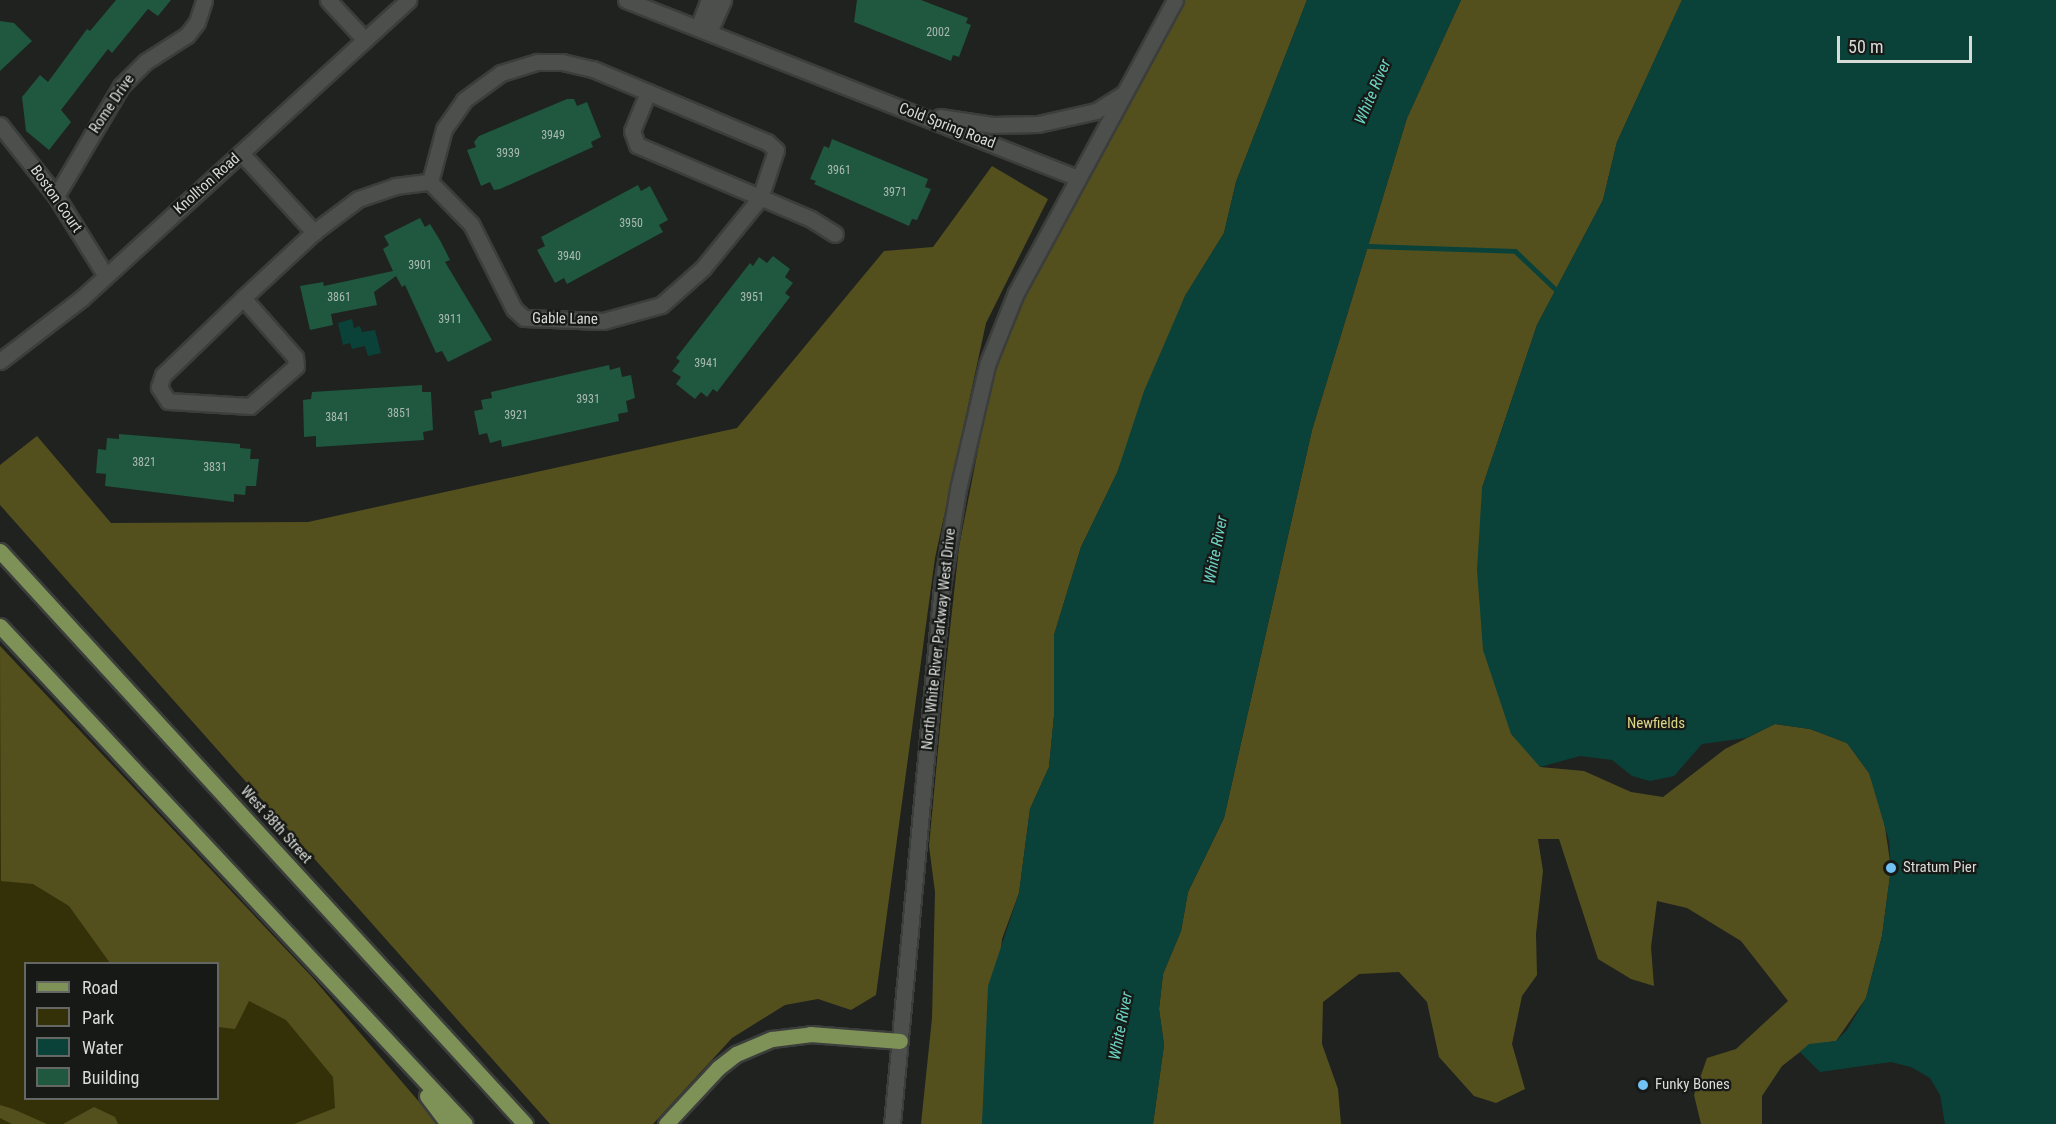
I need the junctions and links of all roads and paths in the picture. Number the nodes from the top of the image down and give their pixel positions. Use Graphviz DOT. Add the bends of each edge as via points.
graph roads {
  1 [pos="204,0"];
  2 [pos="328,0"];
  3 [pos="408,0"];
  4 [pos="626,0"];
  5 [pos="710,0"];
  6 [pos="723,0"];
  7 [pos="1175,0"];
  8 [pos="703,30"];
  9 [pos="365,40"];
  10 [pos="648,92"];
  11 [pos="1125,93"];
  12 [pos="911,112"];
  13 [pos="0,125"];
  14 [pos="241,153"];
  15 [pos="1078,178"];
  16 [pos="430,182"];
  17 [pos="56,196"];
  18 [pos="760,198"];
  19 [pos="314,232"];
  20 [pos="835,234"];
  21 [pos="106,276"];
  22 [pos="243,298"];
  23 [pos="0,361"];
  24 [pos="0,551"];
  25 [pos="0,626"];
  26 [pos="381,1036"];
  27 [pos="900,1041"];
  28 [pos="718,1068"];
  29 [pos="448,1124"];
  30 [pos="465,1124"];
  31 [pos="525,1124"];
  32 [pos="666,1124"];
  33 [pos="680,1124"];
  34 [pos="892,1124"];
  1 -- 17 [label="street, Rome Drive" via="193,29 145,62 121,86"];
  2 -- 9 [label="street"];
  3 -- 9 [label="street, Knollton Road"];
  4 -- 8 [label="street, Cold Spring Road"];
  5 -- 8 [label="street"];
  6 -- 8 [label="street"];
  7 -- 11 [label="street"];
  8 -- 12 [label="street, Cold Spring Road"];
  9 -- 14 [label="street, Knollton Road"];
  10 -- 16 [label="street, Gable Lane" via="593,69 562,62 532,63 506,70 473,92 453,114 438,143"];
  10 -- 18 [label="street" via="632,131 637,145"];
  10 -- 18 [label="street, Gable Lane" via="776,150"];
  11 -- 12 [label="street" via="1088,114 1038,124 992,125"];
  11 -- 15 [label="street"];
  12 -- 15 [label="street, Cold Spring Road"];
  13 -- 17 [label="street, Boston Court"];
  14 -- 19 [label="street"];
  14 -- 21 [label="street, Knollton Road"];
  15 -- 27 [label="street, North White River Parkway West Drive" via="999,328 958,489 942,586"];
  16 -- 18 [label="street, Gable Lane" via="471,224 514,309 535,321 603,321 661,305 703,268"];
  16 -- 19 [label="street" via="369,193"];
  17 -- 21 [label="street, Boston Court"];
  18 -- 20 [label="street"];
  19 -- 22 [label="street"];
  21 -- 23 [label="street, Knollton Road" via="57,320"];
  22 -- 22 [label="street" via="163,375 159,387 168,401 250,406 296,366 295,357"];
  24 -- 31 [label="main road, West 38th Street"];
  25 -- 26 [label="main road"];
  26 -- 29 [label="main road"];
  26 -- 30 [label="main road"];
  27 -- 28 [label="main road" via="790,1035 751,1046"];
  27 -- 34 [label="street, North White River Parkway West Drive"];
  28 -- 32 [label="main road"];
  28 -- 33 [label="main road"];
}
